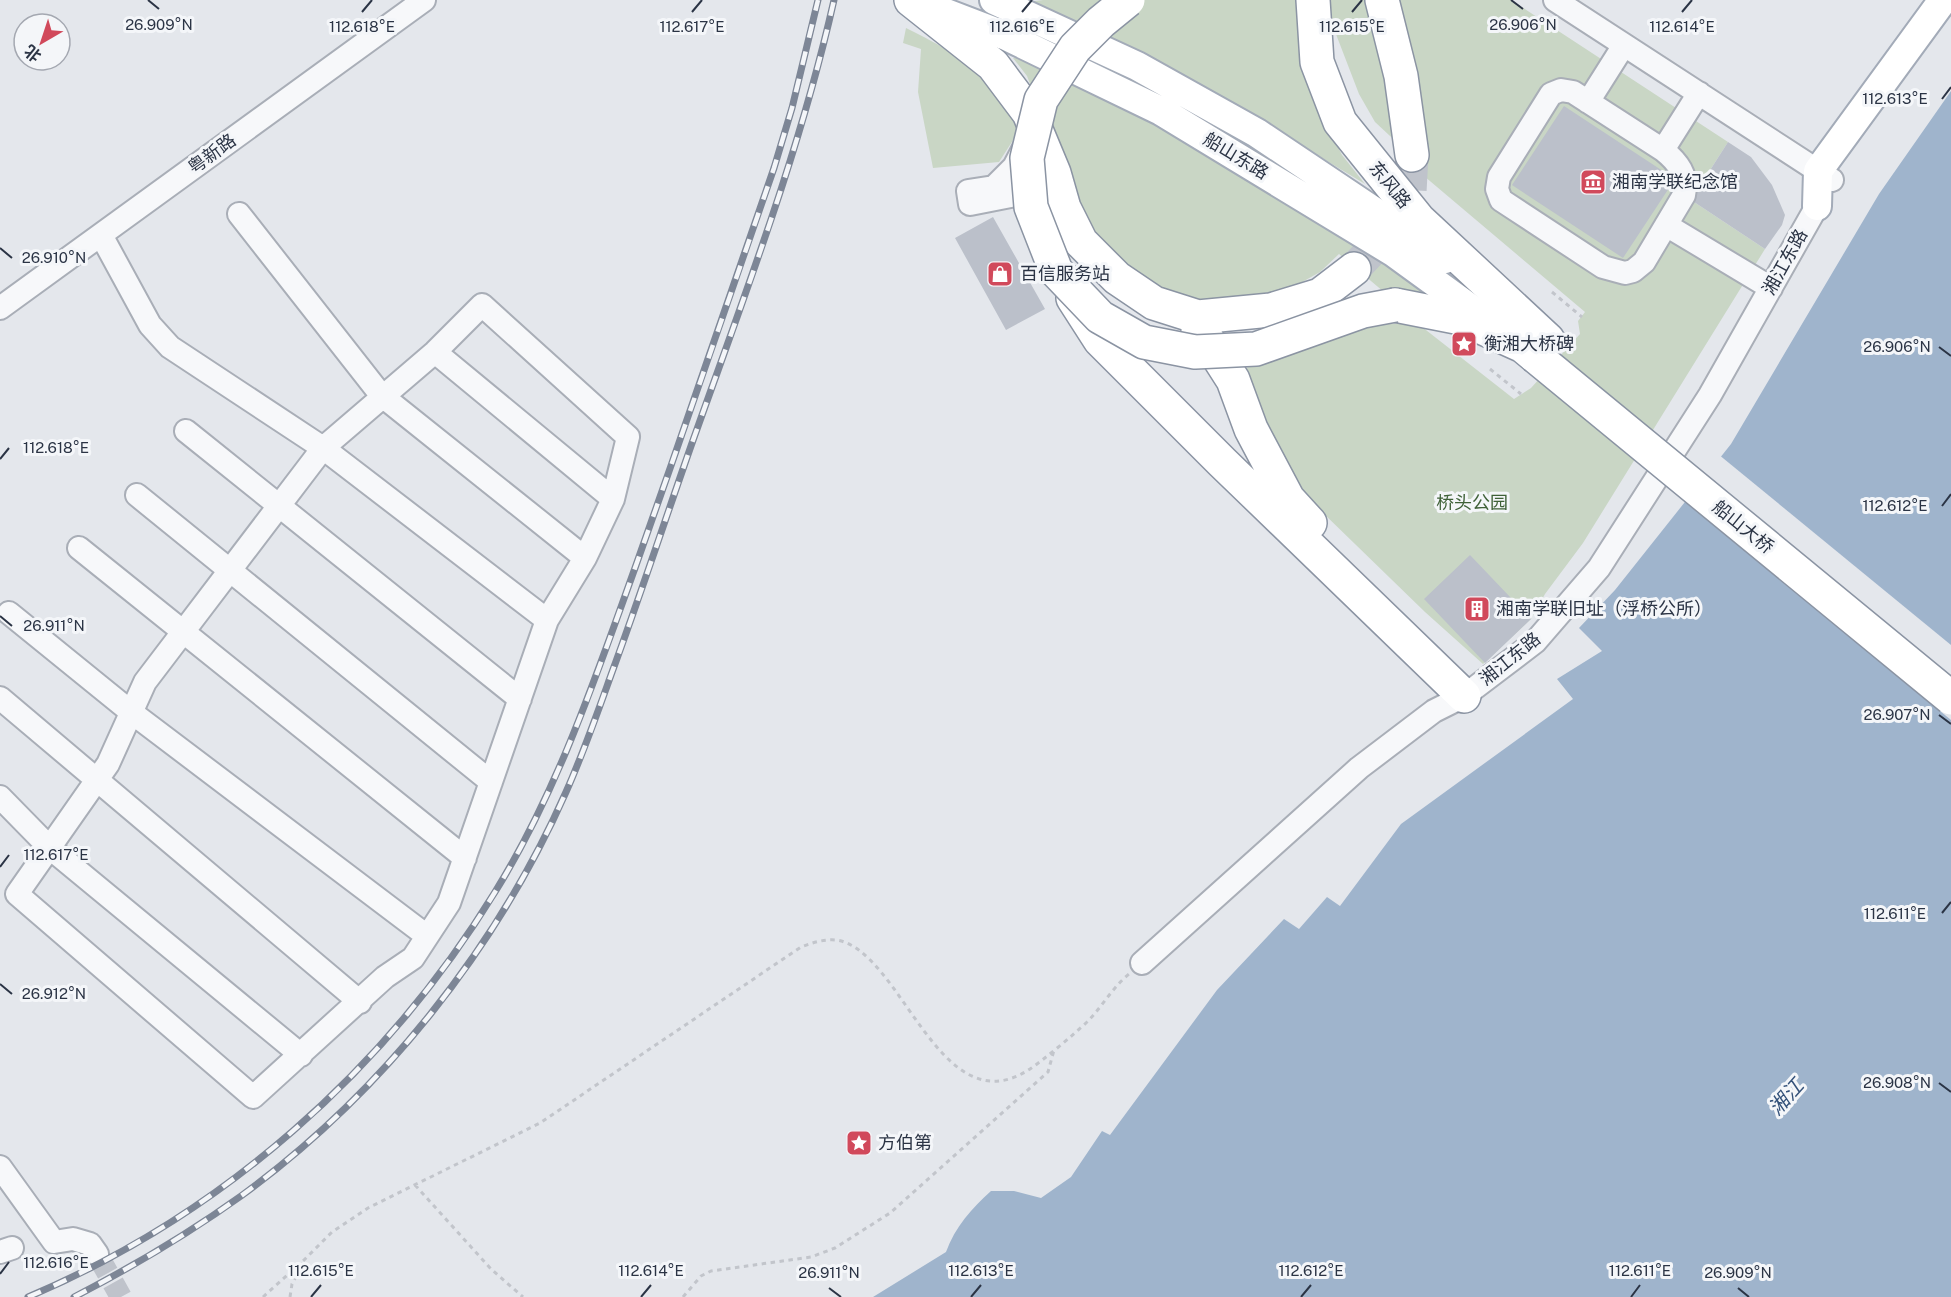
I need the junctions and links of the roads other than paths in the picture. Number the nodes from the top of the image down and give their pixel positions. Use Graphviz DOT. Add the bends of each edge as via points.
graph roads {
  1 [pos="408,0"];
  2 [pos="424,0"];
  3 [pos="912,0"];
  4 [pos="994,0"];
  5 [pos="1128,0"];
  6 [pos="1313,0"];
  7 [pos="1383,0"];
  8 [pos="1555,0"];
  9 [pos="1943,0"];
  10 [pos="1951,15"];
  11 [pos="1624,45"];
  12 [pos="1699,93"];
  13 [pos="1588,102"];
  14 [pos="1029,113"];
  15 [pos="1662,150"];
  16 [pos="1412,155"];
  17 [pos="1825,176"];
  18 [pos="1818,206"];
  19 [pos="1064,208"];
  20 [pos="239,214"];
  21 [pos="1666,225"];
  22 [pos="100,235"];
  23 [pos="1354,269"];
  24 [pos="1056,271"];
  25 [pos="1771,288"];
  26 [pos="0,294"];
  27 [pos="1154,303"];
  28 [pos="0,308"];
  29 [pos="1536,343"];
  30 [pos="435,352"];
  31 [pos="382,396"];
  32 [pos="186,431"];
  33 [pos="323,448"];
  34 [pos="137,495"];
  35 [pos="613,499"];
  36 [pos="279,505"];
  37 [pos="79,548"];
  38 [pos="585,558"];
  39 [pos="230,570"];
  40 [pos="9,613"];
  41 [pos="547,620"];
  42 [pos="183,633"];
  43 [pos="1427,659"];
  44 [pos="1951,671"];
  45 [pos="1464,696"];
  46 [pos="0,698"];
  47 [pos="1951,698"];
  48 [pos="519,699"];
  49 [pos="131,712"];
  50 [pos="97,780"];
  51 [pos="491,782"];
  52 [pos="0,797"];
  53 [pos="50,848"];
  54 [pos="465,858"];
  55 [pos="427,936"];
  56 [pos="1142,963"];
  57 [pos="360,1002"];
  58 [pos="301,1055"];
  59 [pos="0,1167"];
  60 [pos="97,1254"];
  1 -- 26 [label="street, 粤新路"];
  2 -- 22 [label="street, 粤新路"];
  3 -- 14 [label="highway" via="993,64"];
  3 -- 29 [label="main road, 船山东路" via="1006,36 1161,111"];
  4 -- 29 [label="main road, 船山东路" via="1137,66 1257,133 1447,260"];
  5 -- 24 [label="highway, bridge" via="1075,48 1041,100 1027,158 1031,207"];
  6 -- 29 [label="highway, 东风路" via="1317,62 1340,122 1419,220"];
  7 -- 16 [label="highway" via="1401,76"];
  8 -- 11 [label="street"];
  9 -- 17 [label="main road, 湘江东路"];
  10 -- 17 [label="main road, 湘江东路"];
  11 -- 12 [label="street"];
  11 -- 13 [label="street"];
  12 -- 15 [label="street"];
  12 -- 17 [label="street"];
  13 -- 15 [label="street"];
  13 -- 21 [label="street" via="1573,92 1561,90 1551,94 1499,177 1497,189 1501,200 1603,267 1619,273 1633,271 1644,262"];
  14 -- 19 [label="highway"];
  14 -- 19 [label="street" via="1027,143 1014,168 994,187 968,191 970,204 1016,195"];
  15 -- 21 [label="street" via="1675,159 1687,183"];
  17 -- 18 [label="main road, 湘江东路"];
  18 -- 25 [label="street, 湘江东路"];
  19 -- 27 [label="highway" via="1081,242 1117,278"];
  20 -- 31 [label="street"];
  21 -- 25 [label="street"];
  22 -- 28 [label="street, 粤新路"];
  22 -- 33 [label="street" via="150,325 170,347"];
  23 -- 27 [label="highway" via="1320,295 1271,310 1198,317"];
  24 -- 29 [label="highway, bridge" via="1100,317 1144,342 1195,352 1256,349 1363,311 1395,305 1461,318"];
  24 -- 43 [label="highway, bridge" via="1100,340"];
  25 -- 45 [label="street, 湘江东路" via="1710,395 1599,568 1534,642"];
  27 -- 43 [label="highway" via="1203,333 1233,380 1251,429 1288,499"];
  29 -- 44 [label="highway, 船山大桥"];
  29 -- 47 [label="highway, 船山大桥, bridge"];
  30 -- 31 [label="street"];
  30 -- 35 [label="street"];
  30 -- 35 [label="street" via="482,305 628,437"];
  31 -- 33 [label="street"];
  31 -- 38 [label="street"];
  32 -- 36 [label="street"];
  33 -- 36 [label="street"];
  33 -- 41 [label="street"];
  34 -- 39 [label="street"];
  35 -- 38 [label="street"];
  36 -- 39 [label="street"];
  36 -- 48 [label="street"];
  37 -- 42 [label="street"];
  38 -- 41 [label="street"];
  39 -- 42 [label="street"];
  39 -- 51 [label="street"];
  40 -- 49 [label="street"];
  41 -- 48 [label="street"];
  42 -- 49 [label="street" via="145,682"];
  42 -- 54 [label="street"];
  43 -- 45 [label="highway"];
  45 -- 56 [label="street, 湘江东路" via="1434,711 1359,768"];
  46 -- 50 [label="street"];
  48 -- 51 [label="street"];
  49 -- 50 [label="street"];
  49 -- 55 [label="street"];
  50 -- 53 [label="street"];
  50 -- 57 [label="street"];
  51 -- 54 [label="street"];
  52 -- 53 [label="street"];
  53 -- 58 [label="street"];
  53 -- 58 [label="street" via="17,894 253,1097"];
  54 -- 55 [label="street" via="449,903"];
  55 -- 57 [label="street" via="413,958 385,977"];
  57 -- 58 [label="street"];
  59 -- 60 [label="street" via="54,1242 73,1239 90,1244"];
}
